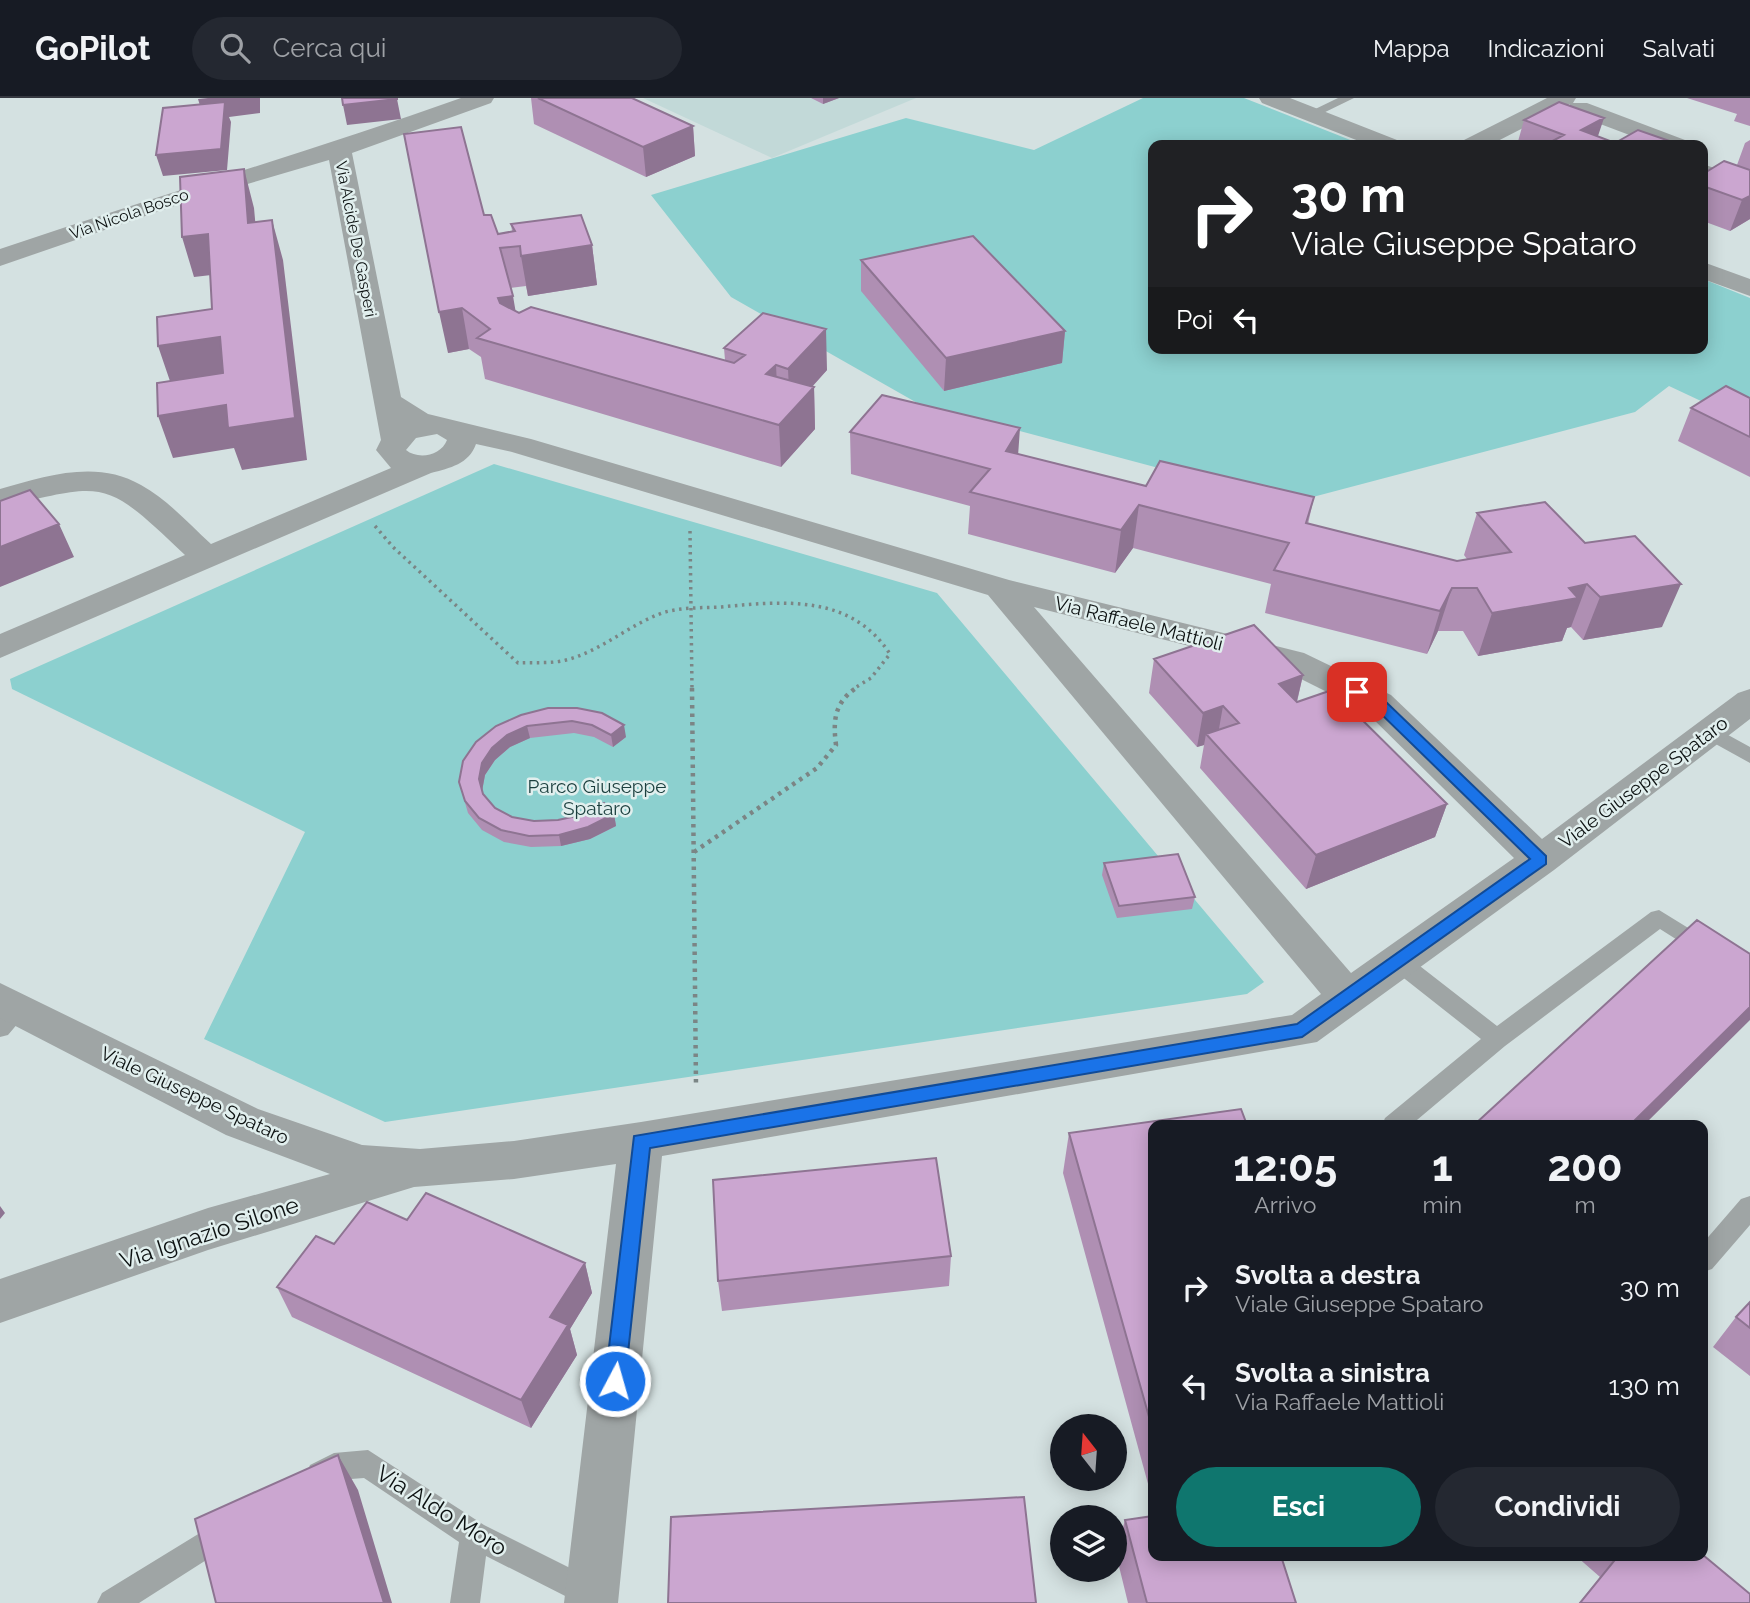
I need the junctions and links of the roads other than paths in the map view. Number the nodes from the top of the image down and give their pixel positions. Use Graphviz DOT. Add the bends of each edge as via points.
graph roads {
  1 [pos="483,98"];
  2 [pos="1270,98"];
  3 [pos="1348,98"];
  4 [pos="1572,103"];
  5 [pos="1311,114"];
  6 [pos="1376,140"];
  7 [pos="1484,140"];
  8 [pos="1664,140"];
  9 [pos="339,149"];
  10 [pos="1708,173"];
  11 [pos="1750,190"];
  12 [pos="0,258"];
  13 [pos="1708,272"];
  14 [pos="1750,288"];
  15 [pos="386,398"];
  16 [pos="447,435"];
  17 [pos="394,447"];
  18 [pos="423,465"];
  19 [pos="100,482"];
  20 [pos="0,499"];
  21 [pos="367,504"];
  22 [pos="0,514"];
  23 [pos="205,556"];
  24 [pos="1000,588"];
  25 [pos="0,647"];
  26 [pos="1750,701"];
  27 [pos="1710,732"];
  28 [pos="1750,756"];
  29 [pos="1540,860"];
  30 [pos="1399,962"];
  31 [pos="1750,977"];
  32 [pos="1348,998"];
  33 [pos="6,1012"];
  34 [pos="1497,1038"];
  35 [pos="1400,1120"];
  36 [pos="641,1141"];
  37 [pos="420,1168"];
  38 [pos="1750,1207"];
  39 [pos="1708,1255"];
  40 [pos="0,1301"];
  41 [pos="302,1486"];
  42 [pos="248,1518"];
  43 [pos="474,1535"];
  44 [pos="591,1598"];
  45 [pos="112,1603"];
  46 [pos="465,1603"];
  1 -- 9 [label="street, Via Alcide De Gasperi"];
  2 -- 5 [label="street"];
  3 -- 5 [label="lane"];
  4 -- 7 [label="street"];
  4 -- 8 [label="street"];
  5 -- 6 [label="street"];
  9 -- 12 [label="street, Via Nicola Bosco" via="174,198"];
  9 -- 15 [label="street, Via Alcide De Gasperi"];
  10 -- 11 [label="street"];
  13 -- 14 [label="street"];
  15 -- 16 [label="street" via="412,418"];
  15 -- 17 [label="street, Via Alcide De Gasperi"];
  16 -- 17 [label="street" via="413,428"];
  16 -- 18 [label="street" via="443,460"];
  16 -- 24 [label="street, Via Raffaele Mattioli" via="520,445"];
  17 -- 18 [label="street" via="404,463"];
  17 -- 21 [label="street"];
  18 -- 21 [label="street"];
  19 -- 20 [label="street" via="57,482"];
  19 -- 22 [label="street"];
  19 -- 23 [label="street" via="130,491"];
  21 -- 23 [label="street"];
  23 -- 25 [label="street"];
  24 -- 29 [label="street, Via Raffaele Mattioli" via="1292,661 1378,703"];
  24 -- 32 [label="street, Via Raffaele Mattioli"];
  26 -- 27 [label="street, Viale Giuseppe Spataro"];
  27 -- 28 [label="lane"];
  27 -- 29 [label="street, Viale Giuseppe Spataro"];
  29 -- 30 [label="street, Viale Giuseppe Spataro"];
  30 -- 32 [label="street, Viale Giuseppe Spataro"];
  30 -- 34 [label="lane"];
  31 -- 34 [label="lane" via="1659,918"];
  32 -- 36 [label="street, Viale Giuseppe Spataro" via="1302,1030"];
  33 -- 37 [label="street, Viale Giuseppe Spataro" via="242,1122 312,1149 362,1164"];
  34 -- 35 [label="lane"];
  36 -- 37 [label="street, Viale Giuseppe Spataro"];
  36 -- 44 [label="street"];
  37 -- 40 [label="street, Via Ignazio Silone" via="208,1229"];
  38 -- 39 [label="lane"];
  41 -- 43 [label="lane, Via Aldo Moro" via="334,1467 368,1464"];
  42 -- 45 [label="lane"];
  43 -- 44 [label="lane, Via Aldo Moro"];
  43 -- 46 [label="lane"];
}
